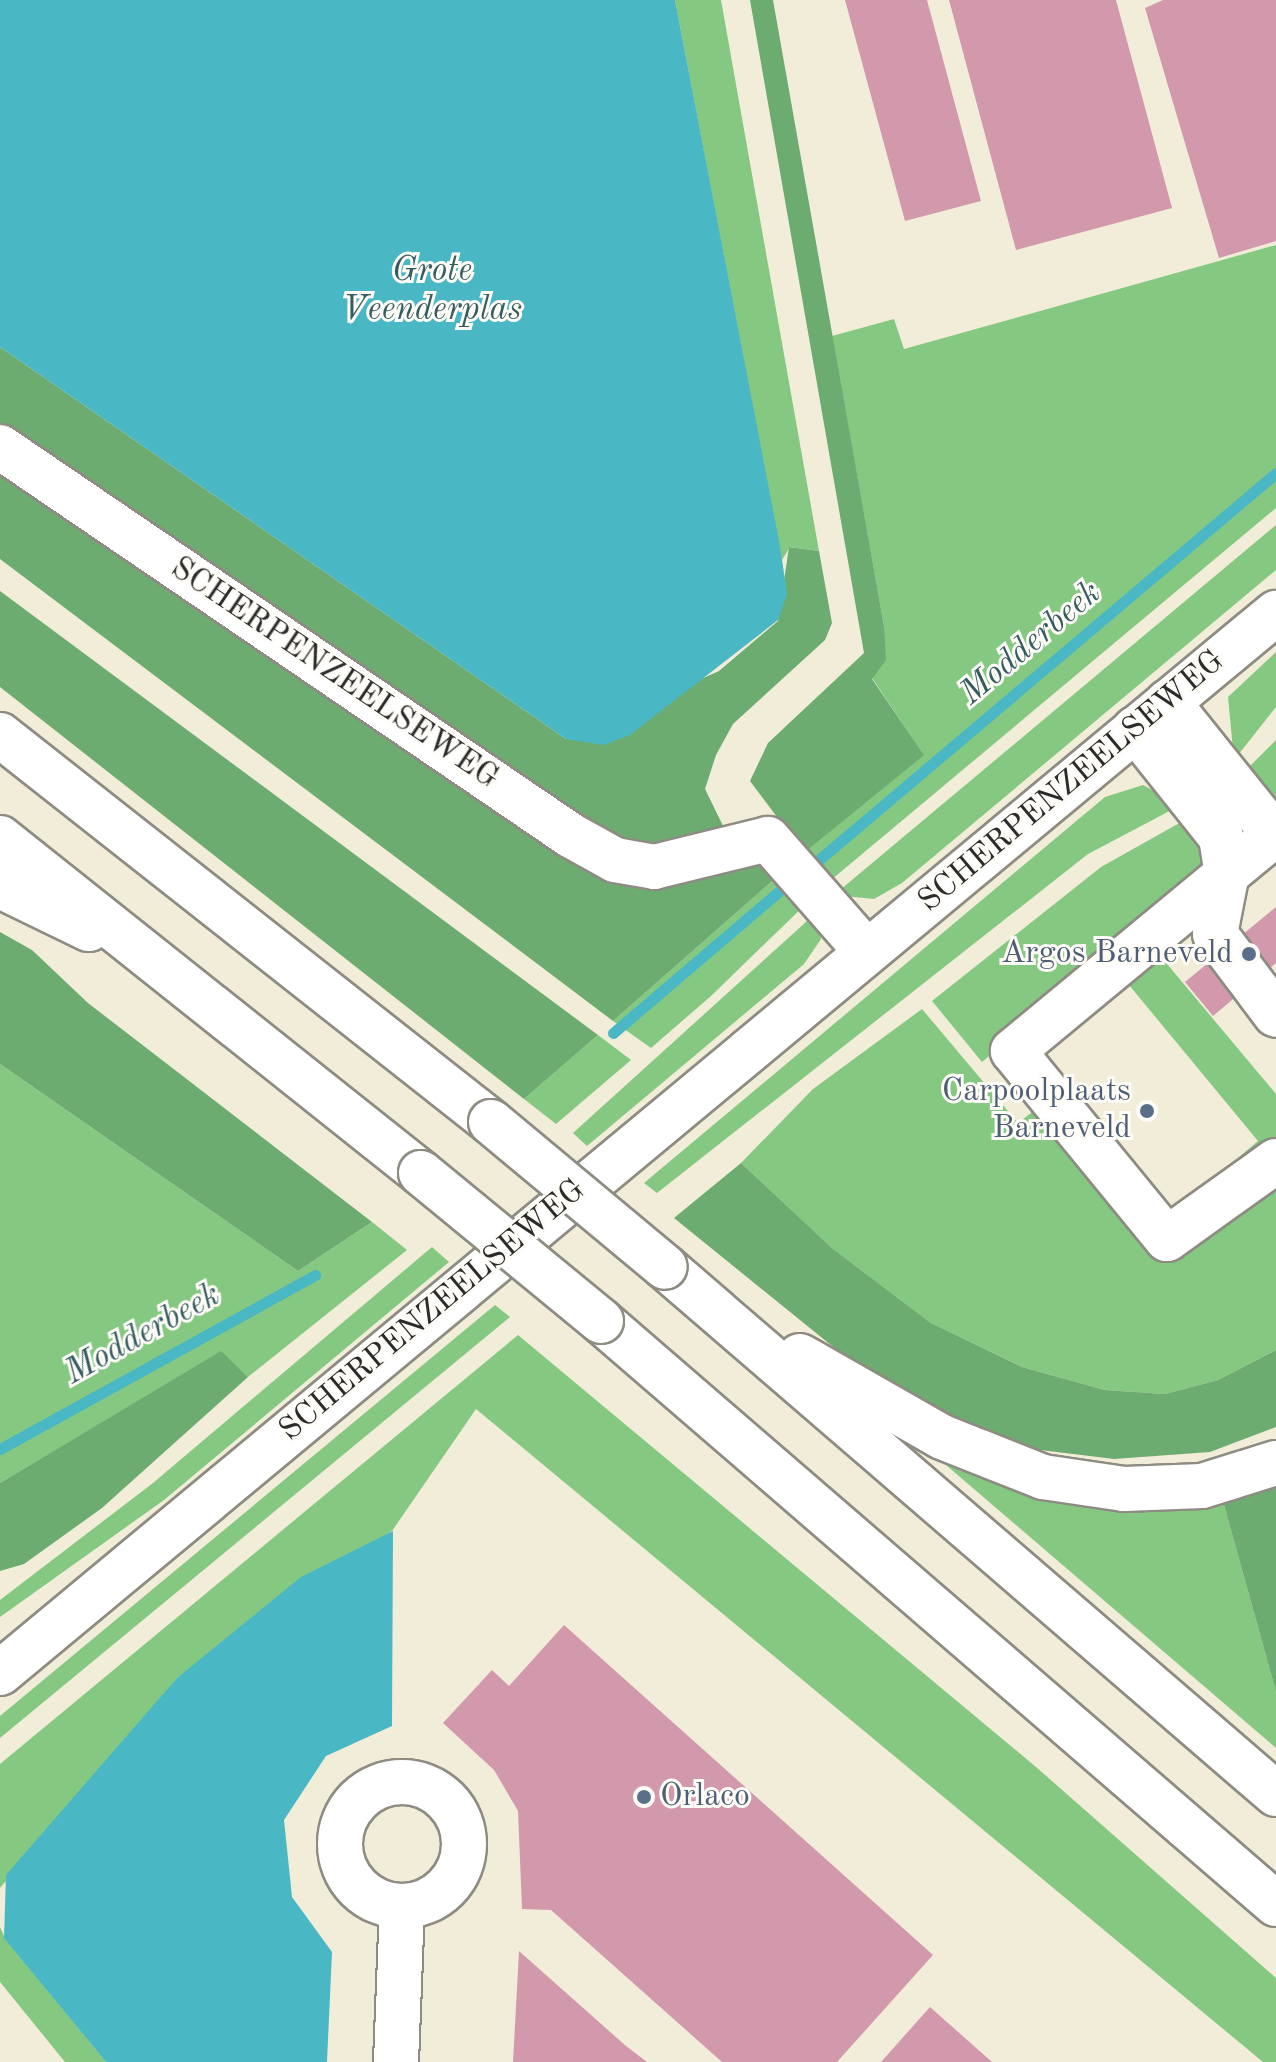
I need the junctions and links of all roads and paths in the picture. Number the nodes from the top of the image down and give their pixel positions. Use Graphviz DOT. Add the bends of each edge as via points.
graph roads {
  1 [pos="0,447"];
  2 [pos="1276,613"];
  3 [pos="1168,702"];
  4 [pos="1135,729"];
  5 [pos="0,735"];
  6 [pos="1275,836"];
  7 [pos="0,838"];
  8 [pos="1227,873"];
  9 [pos="0,886"];
  10 [pos="867,952"];
  11 [pos="170,969"];
  12 [pos="1276,1015"];
  13 [pos="1276,1161"];
  14 [pos="710,1304"];
  15 [pos="1276,1463"];
  16 [pos="0,1673"];
  17 [pos="1276,1794"];
  18 [pos="1276,1904"];
  19 [pos="402,1907"];
  20 [pos="396,2062"];
  1 -- 10 [label="main road, SCHERPENZEELSEWEG" via="581,841 615,860 654,867 768,839"];
  2 -- 3 [label="main road, SCHERPENZEELSEWEG"];
  3 -- 4 [label="main road, SCHERPENZEELSEWEG"];
  3 -- 6 [label="main road"];
  4 -- 8 [label="main road" via="1221,837"];
  4 -- 10 [label="main road, SCHERPENZEELSEWEG"];
  5 -- 14 [label="main road, bridge" via="491,1122"];
  6 -- 8 [label="main road"];
  7 -- 11 [label="main road"];
  8 -- 12 [label="main road" via="1215,934"];
  8 -- 13 [label="main road" via="1013,1051 1167,1239"];
  9 -- 11 [label="main road"];
  10 -- 16 [label="main road, SCHERPENZEELSEWEG"];
  11 -- 18 [label="main road, bridge" via="601,1321"];
  14 -- 15 [label="main road" via="942,1437 1043,1477 1124,1489 1202,1486"];
  14 -- 17 [label="main road"];
  19 -- 20 [label="main road"];
}
